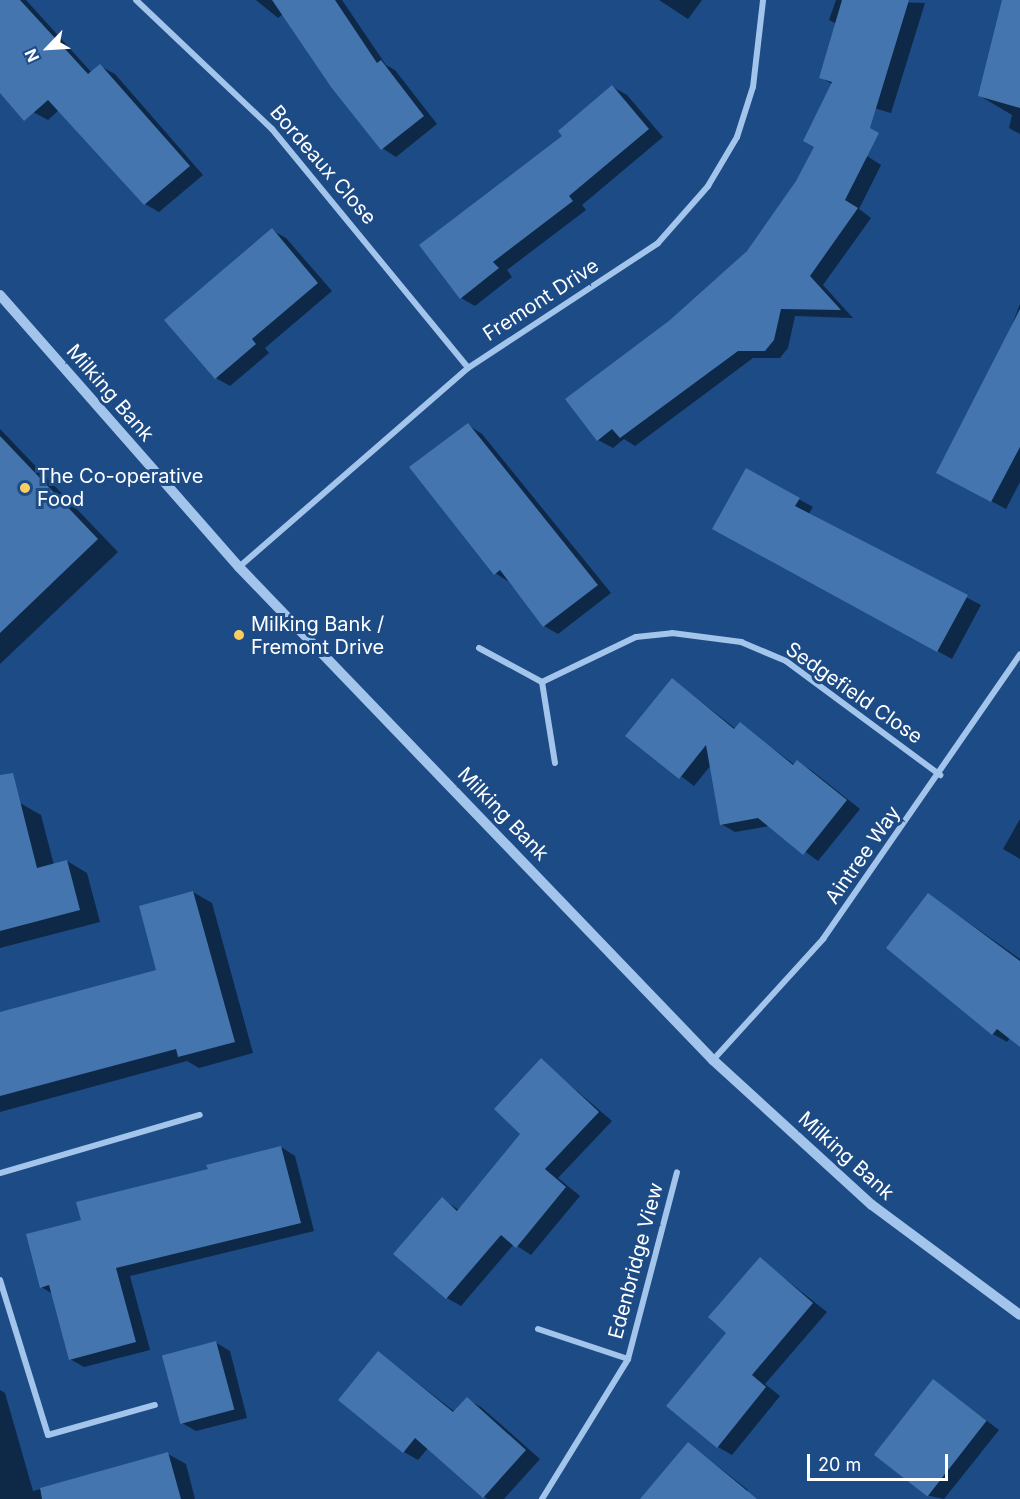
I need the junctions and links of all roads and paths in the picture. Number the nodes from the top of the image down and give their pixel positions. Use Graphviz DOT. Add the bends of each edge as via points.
graph roads {
  1 [pos="136,0"];
  2 [pos="763,0"];
  3 [pos="0,295"];
  4 [pos="468,368"];
  5 [pos="239,567"];
  6 [pos="479,648"];
  7 [pos="1020,655"];
  8 [pos="542,682"];
  9 [pos="555,763"];
  10 [pos="940,775"];
  11 [pos="713,1060"];
  12 [pos="200,1115"];
  13 [pos="677,1172"];
  14 [pos="0,1173"];
  15 [pos="0,1280"];
  16 [pos="1020,1315"];
  17 [pos="538,1329"];
  18 [pos="628,1359"];
  19 [pos="155,1405"];
  20 [pos="542,1499"];
  1 -- 4 [label="street, Bordeaux Close" via="272,129"];
  2 -- 4 [label="street, Fremont Drive" via="753,87 736,137 708,186 658,243"];
  3 -- 5 [label="street, Milking Bank"];
  4 -- 5 [label="street, Fremont Drive"];
  5 -- 11 [label="street, Milking Bank"];
  6 -- 8 [label="street"];
  7 -- 10 [label="street, Aintree Way"];
  8 -- 9 [label="street"];
  8 -- 10 [label="street, Sedgefield Close" via="636,637 672,633 741,642 786,662"];
  10 -- 11 [label="street, Aintree Way" via="824,939"];
  11 -- 16 [label="street, Milking Bank" via="872,1205"];
  12 -- 14 [label="street"];
  13 -- 18 [label="street, Edenbridge View"];
  15 -- 19 [label="street" via="48,1435"];
  17 -- 18 [label="street, Edenbridge View"];
  18 -- 20 [label="street, Edenbridge View"];
}
